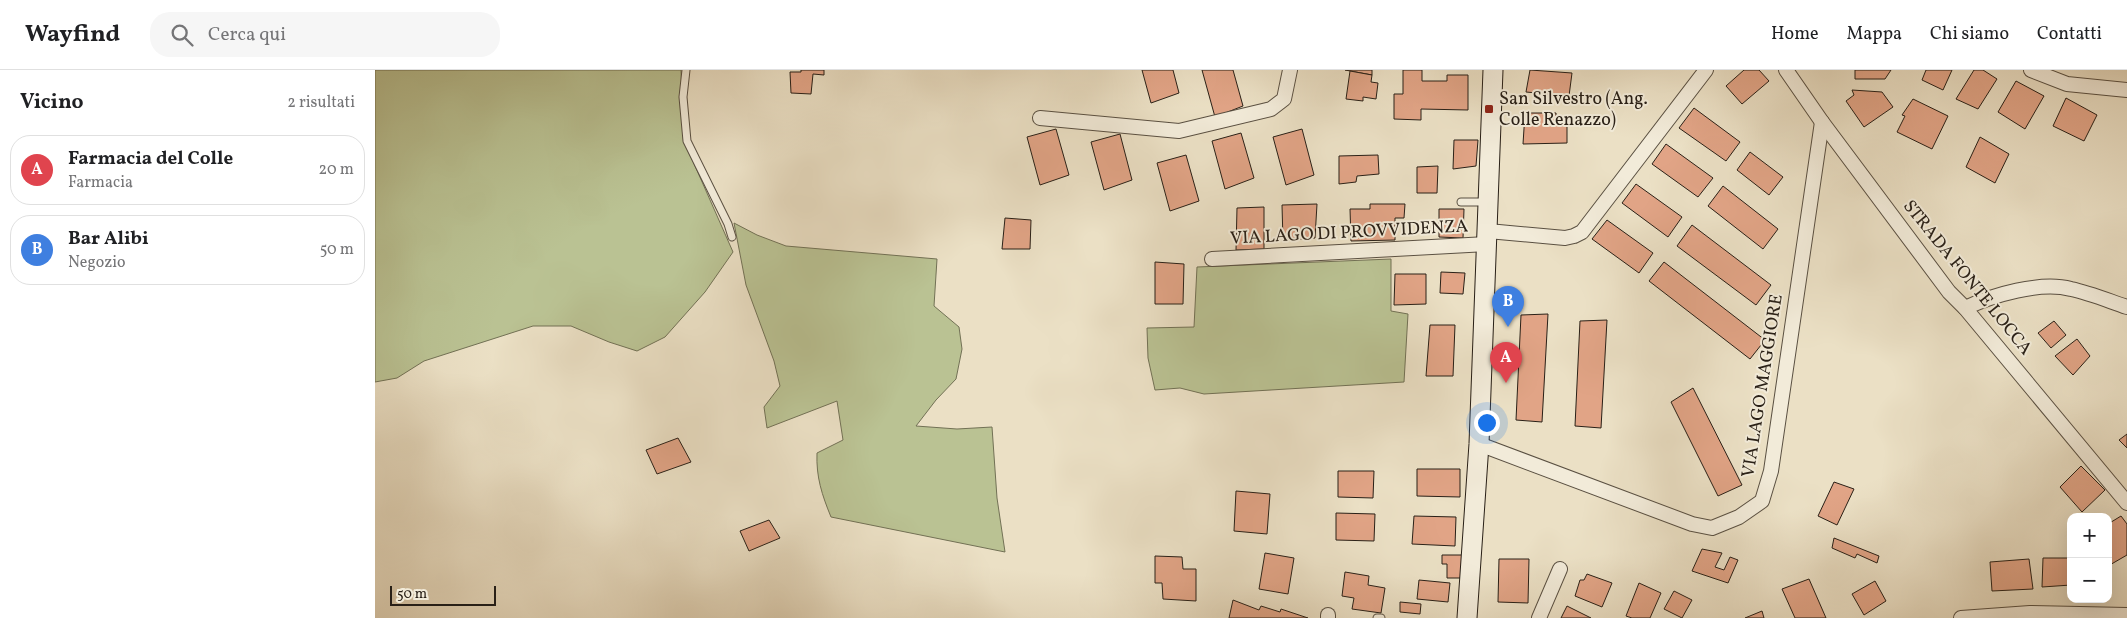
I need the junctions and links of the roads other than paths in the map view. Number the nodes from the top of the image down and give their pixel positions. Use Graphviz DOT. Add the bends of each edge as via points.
graph roads {
  1 [pos="686,70"];
  2 [pos="1290,70"];
  3 [pos="1493,70"];
  4 [pos="1706,70"];
  5 [pos="1786,70"];
  6 [pos="2031,70"];
  7 [pos="2127,90"];
  8 [pos="1040,118"];
  9 [pos="1822,122"];
  10 [pos="1461,202"];
  11 [pos="1489,202"];
  12 [pos="732,237"];
  13 [pos="1487,238"];
  14 [pos="1212,259"];
  15 [pos="2127,307"];
  16 [pos="1965,308"];
  17 [pos="1479,444"];
  18 [pos="2127,503"];
  19 [pos="1559,569"];
  20 [pos="2127,615"];
  21 [pos="1467,618"];
  22 [pos="1539,618"];
  23 [pos="1961,618"];
  1 -- 12 [label="lane" via="683,97 687,141"];
  2 -- 8 [label="street" via="1284,100 1271,109 1179,131"];
  3 -- 11 [label="street"];
  4 -- 13 [label="street, VIA LAGO DI PROVVIDENZA" via="1582,232 1565,238"];
  5 -- 9 [label="street, STRADA FONTE LOCCA"];
  6 -- 7 [label="street" via="2067,84"];
  9 -- 16 [label="street, STRADA FONTE LOCCA" via="1949,292"];
  9 -- 17 [label="street, VIA LAGO MAGGIORE" via="1771,471 1762,501 1739,517 1712,528 1692,524"];
  10 -- 11 [label="lane"];
  11 -- 13 [label="street"];
  13 -- 14 [label="street, VIA LAGO DI PROVVIDENZA"];
  13 -- 17 [label="street"];
  15 -- 16 [label="street" via="2070,288 2042,286 1984,299"];
  16 -- 18 [label="street, STRADA FONTE LOCCA"];
  17 -- 21 [label="street"];
  19 -- 22 [label="street"];
  20 -- 23 [label="street" via="2030,613"];
}
